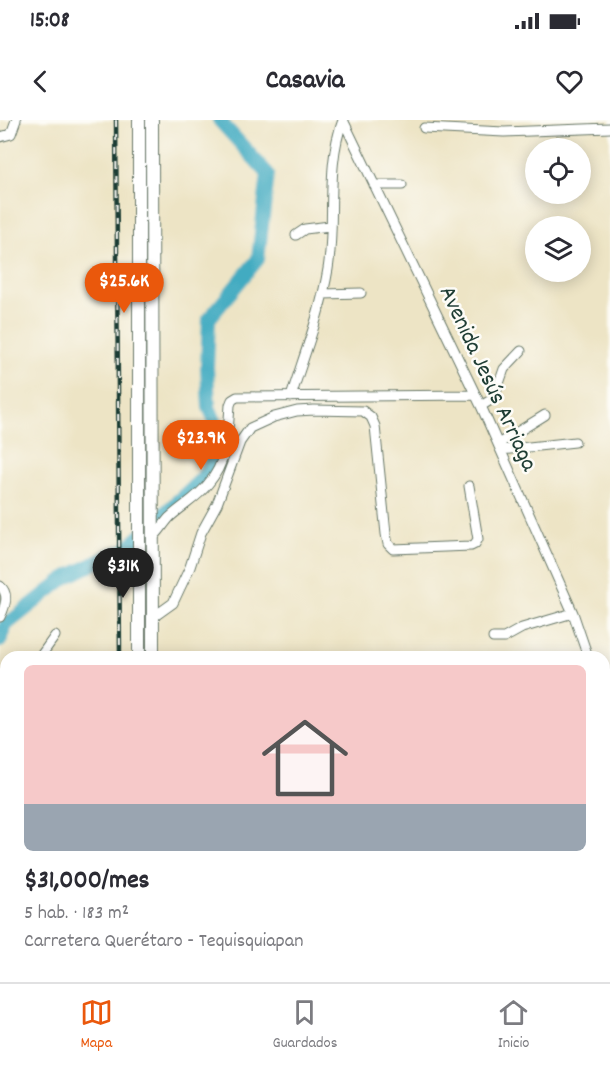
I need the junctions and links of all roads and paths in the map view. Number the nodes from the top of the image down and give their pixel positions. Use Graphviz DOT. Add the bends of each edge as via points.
graph roads {
  1 [pos="16,120"];
  2 [pos="139,120"];
  3 [pos="152,120"];
  4 [pos="343,120"];
  5 [pos="424,128"];
  6 [pos="610,128"];
  7 [pos="0,137"];
  8 [pos="402,184"];
  9 [pos="374,185"];
  10 [pos="330,226"];
  11 [pos="296,235"];
  12 [pos="361,293"];
  13 [pos="323,294"];
  14 [pos="521,351"];
  15 [pos="476,395"];
  16 [pos="291,397"];
  17 [pos="481,406"];
  18 [pos="545,415"];
  19 [pos="575,442"];
  20 [pos="499,447"];
  21 [pos="469,486"];
  22 [pos="152,537"];
  23 [pos="0,586"];
  24 [pos="573,613"];
  25 [pos="0,616"];
  26 [pos="152,618"];
  27 [pos="55,636"];
  28 [pos="493,638"];
  29 [pos="44,651"];
  30 [pos="139,651"];
  31 [pos="153,651"];
  32 [pos="586,651"];
  1 -- 7 [label="street" via="11,134"];
  2 -- 30 [label="main road"];
  3 -- 22 [label="main road"];
  4 -- 9 [label="street, Avenida Jesús Arriaga"];
  4 -- 10 [label="street" via="335,140"];
  5 -- 6 [label="street" via="504,132"];
  8 -- 9 [label="street"];
  9 -- 15 [label="street, Avenida Jesús Arriaga"];
  10 -- 11 [label="street" via="305,229"];
  10 -- 13 [label="street"];
  12 -- 13 [label="street"];
  13 -- 16 [label="street"];
  14 -- 17 [label="street" via="504,369 494,398"];
  15 -- 16 [label="street"];
  15 -- 17 [label="street, Avenida Jesús Arriaga"];
  16 -- 22 [label="street" via="232,400 227,443 217,471 208,485"];
  17 -- 20 [label="street, Avenida Jesús Arriaga"];
  18 -- 20 [label="street"];
  19 -- 20 [label="street"];
  20 -- 24 [label="street, Avenida Jesús Arriaga"];
  21 -- 26 [label="street" via="475,544 393,549 386,534 375,426 370,417 363,411 314,410 258,423 240,441 173,603"];
  22 -- 26 [label="main road"];
  23 -- 25 [label="street" via="6,594"];
  24 -- 28 [label="street" via="522,627 504,638"];
  24 -- 32 [label="street, Avenida Jesús Arriaga"];
  26 -- 31 [label="main road"];
  27 -- 29 [label="street"];
}
